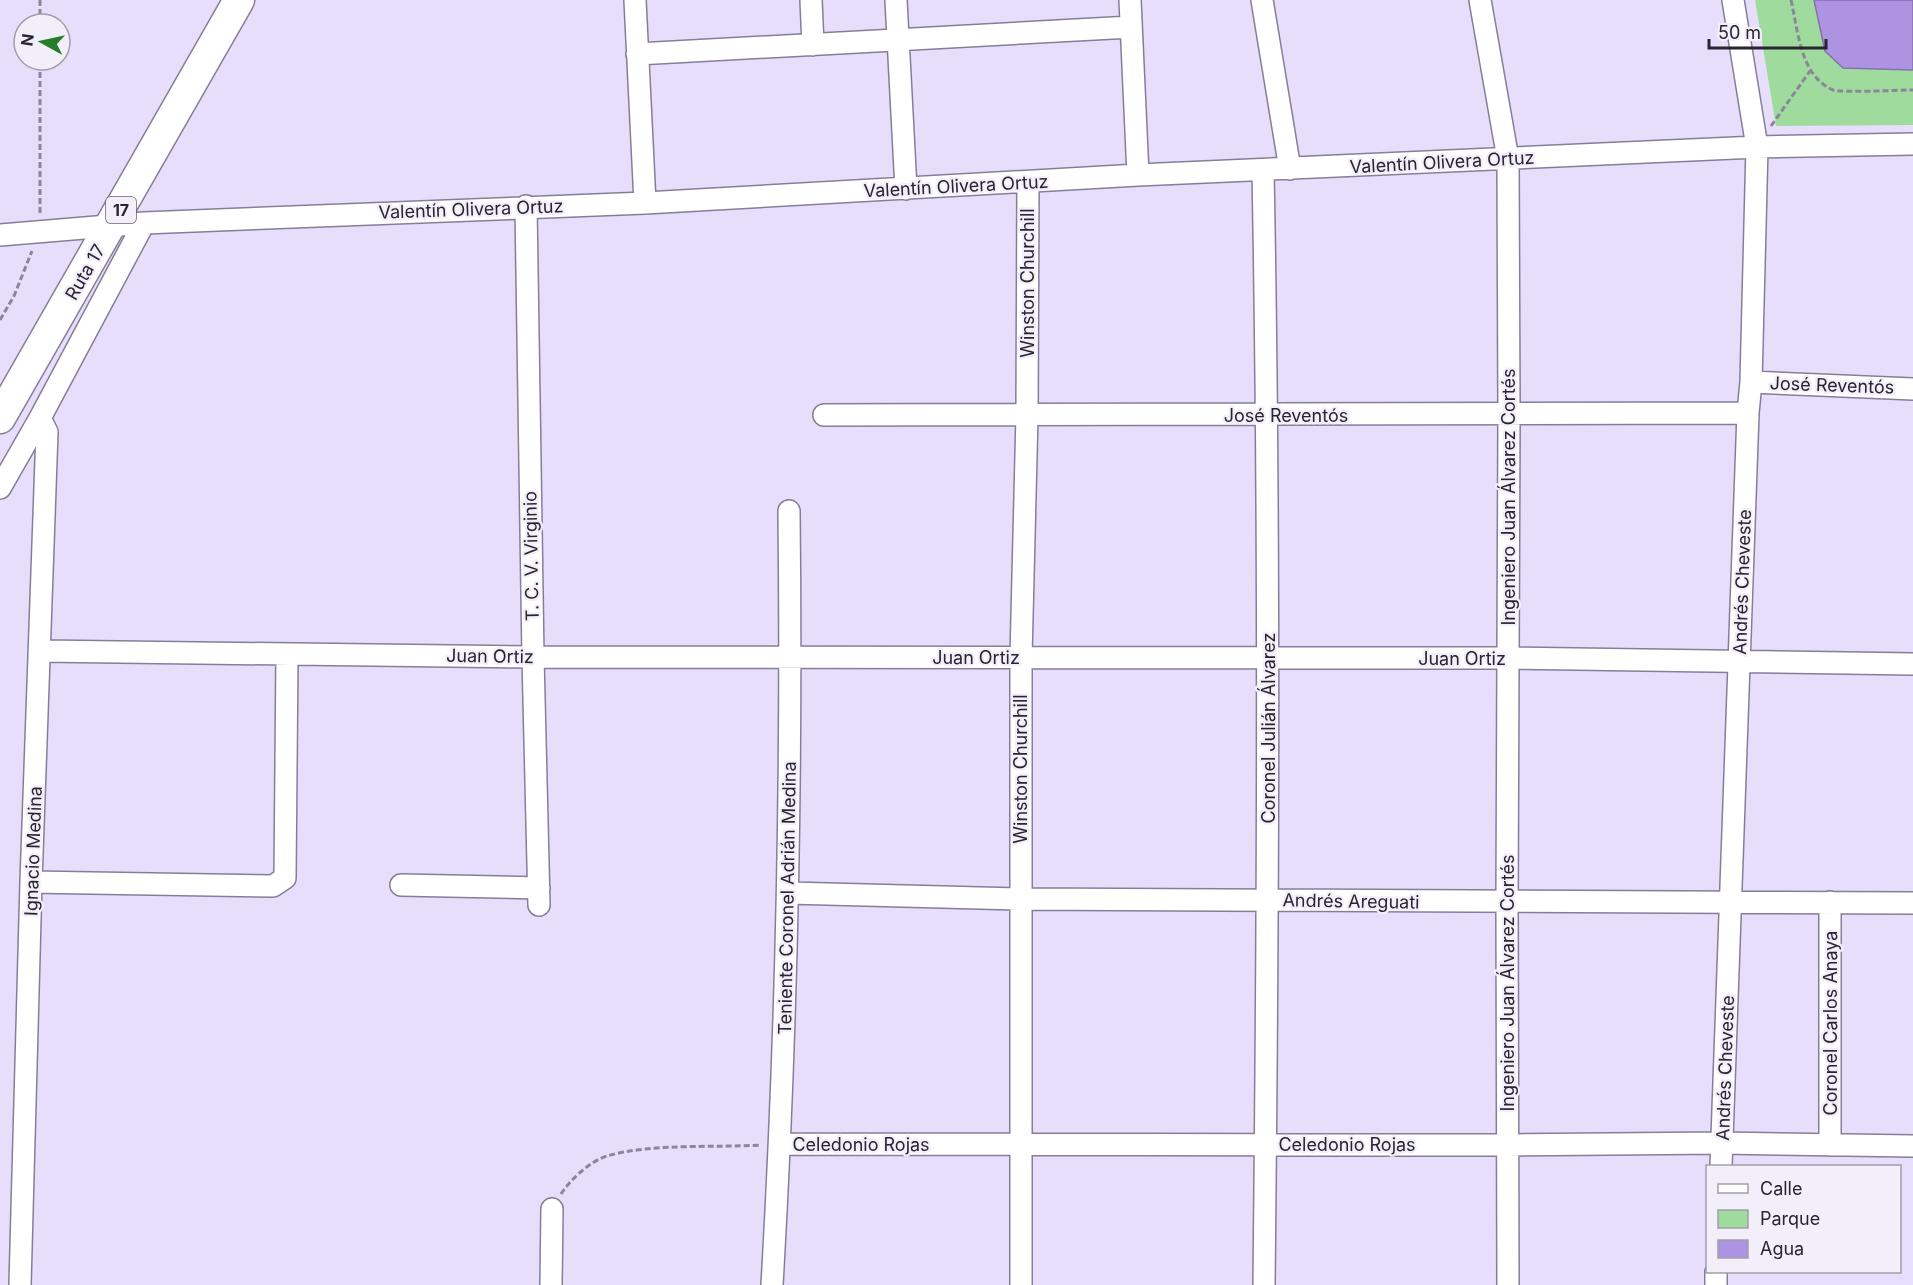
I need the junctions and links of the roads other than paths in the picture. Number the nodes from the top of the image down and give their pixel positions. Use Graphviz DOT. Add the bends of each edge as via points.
graph roads {
  1 [pos="239,0"];
  2 [pos="635,0"];
  3 [pos="811,0"];
  4 [pos="896,0"];
  5 [pos="1130,0"];
  6 [pos="1262,0"];
  7 [pos="1480,0"];
  8 [pos="1733,0"];
  9 [pos="1131,27"];
  10 [pos="898,40"];
  11 [pos="813,45"];
  12 [pos="637,54"];
  13 [pos="1913,144"];
  14 [pos="1757,147"];
  15 [pos="1508,159"];
  16 [pos="1290,169"];
  17 [pos="1263,170"];
  18 [pos="1138,175"];
  19 [pos="1028,182"];
  20 [pos="906,189"];
  21 [pos="645,203"];
  22 [pos="526,206"];
  23 [pos="144,223"];
  24 [pos="112,226"];
  25 [pos="0,235"];
  26 [pos="1751,382"];
  27 [pos="1913,389"];
  28 [pos="1748,414"];
  29 [pos="824,415"];
  30 [pos="1027,415"];
  31 [pos="1267,415"];
  32 [pos="1509,415"];
  33 [pos="0,418"];
  34 [pos="40,418"];
  35 [pos="0,488"];
  36 [pos="789,511"];
  37 [pos="40,651"];
  38 [pos="286,654"];
  39 [pos="533,657"];
  40 [pos="1021,657"];
  41 [pos="791,658"];
  42 [pos="1268,658"];
  43 [pos="1508,658"];
  44 [pos="1739,662"];
  45 [pos="1913,664"];
  46 [pos="31,882"];
  47 [pos="401,885"];
  48 [pos="789,893"];
  49 [pos="1020,899"];
  50 [pos="1268,900"];
  51 [pos="1731,902"];
  52 [pos="1830,902"];
  53 [pos="1507,903"];
  54 [pos="1913,903"];
  55 [pos="1722,1143"];
  56 [pos="780,1144"];
  57 [pos="1022,1144"];
  58 [pos="1266,1144"];
  59 [pos="1508,1145"];
  60 [pos="1830,1145"];
  61 [pos="1913,1146"];
  62 [pos="1721,1165"];
  63 [pos="552,1209"];
  64 [pos="20,1285"];
  65 [pos="551,1285"];
  66 [pos="772,1285"];
  67 [pos="1021,1285"];
  68 [pos="1264,1285"];
  69 [pos="1508,1285"];
  1 -- 24 [label="highway, Ruta 17 / 17"];
  2 -- 12 [label="street"];
  3 -- 11 [label="street"];
  4 -- 10 [label="street"];
  5 -- 9 [label="street"];
  6 -- 16 [label="street"];
  7 -- 15 [label="street, Ingeniero Juan Álvarez Cortés"];
  8 -- 14 [label="street, Andrés Cheveste"];
  9 -- 10 [label="street"];
  9 -- 18 [label="street"];
  10 -- 11 [label="street"];
  10 -- 20 [label="street"];
  11 -- 12 [label="street"];
  12 -- 21 [label="street"];
  13 -- 14 [label="street, Valentín Olivera Ortuz"];
  14 -- 15 [label="street, Valentín Olivera Ortuz"];
  14 -- 26 [label="street, Andrés Cheveste"];
  15 -- 16 [label="street, Valentín Olivera Ortuz"];
  15 -- 32 [label="street, Ingeniero Juan Álvarez Cortés"];
  16 -- 17 [label="street, Valentín Olivera Ortuz"];
  17 -- 18 [label="street, Valentín Olivera Ortuz"];
  17 -- 31 [label="street, Coronel Julián Álvarez"];
  18 -- 19 [label="street, Valentín Olivera Ortuz"];
  19 -- 20 [label="street, Valentín Olivera Ortuz"];
  19 -- 30 [label="street, Winston Churchill"];
  20 -- 21 [label="street, Valentín Olivera Ortuz"];
  21 -- 22 [label="street, Valentín Olivera Ortuz"];
  22 -- 23 [label="street, Valentín Olivera Ortuz"];
  22 -- 39 [label="street, T. C. V. Virginio"];
  23 -- 24 [label="street, Valentín Olivera Ortuz"];
  23 -- 34 [label="street, Ruta 17"];
  24 -- 25 [label="street, Valentín Olivera Ortuz"];
  24 -- 33 [label="highway, Ruta 17 / 17"];
  26 -- 27 [label="street, José Reventós"];
  26 -- 28 [label="street, Andrés Cheveste"];
  28 -- 32 [label="street, José Reventós"];
  28 -- 44 [label="street, Andrés Cheveste"];
  29 -- 30 [label="street, José Reventós"];
  30 -- 31 [label="street, José Reventós"];
  30 -- 40 [label="street, Winston Churchill"];
  31 -- 32 [label="street, José Reventós"];
  31 -- 42 [label="street, Coronel Julián Álvarez"];
  32 -- 43 [label="street, Ingeniero Juan Álvarez Cortés"];
  34 -- 35 [label="street, Ruta 17"];
  34 -- 37 [label="street, Ignacio Medina" via="47,432"];
  36 -- 41 [label="street, Teniente Coronel Adrián Medina"];
  37 -- 38 [label="street, Juan Ortiz"];
  37 -- 46 [label="street, Ignacio Medina"];
  38 -- 39 [label="street, Juan Ortiz"];
  38 -- 46 [label="street" via="285,878 273,886"];
  39 -- 41 [label="street, Juan Ortiz"];
  39 -- 47 [label="street, T. C. V. Virginio" via="539,897"];
  40 -- 41 [label="street, Juan Ortiz"];
  40 -- 42 [label="street, Juan Ortiz"];
  40 -- 49 [label="street, Winston Churchill"];
  41 -- 48 [label="street, Teniente Coronel Adrián Medina"];
  42 -- 43 [label="street, Juan Ortiz"];
  42 -- 50 [label="street, Coronel Julián Álvarez"];
  43 -- 44 [label="street, Juan Ortiz"];
  43 -- 53 [label="street, Ingeniero Juan Álvarez Cortés"];
  44 -- 45 [label="street, Juan Ortiz"];
  44 -- 51 [label="street, Andrés Cheveste"];
  46 -- 64 [label="street, Ignacio Medina"];
  48 -- 49 [label="street, Andrés Areguati"];
  48 -- 56 [label="street, Teniente Coronel Adrián Medina"];
  49 -- 50 [label="street, Andrés Areguati"];
  49 -- 57 [label="street, Winston Churchill"];
  50 -- 53 [label="street, Andrés Areguati"];
  50 -- 58 [label="street, Coronel Julián Álvarez"];
  51 -- 52 [label="street, Andrés Areguati"];
  51 -- 53 [label="street, Andrés Areguati"];
  51 -- 55 [label="street, Andrés Cheveste"];
  52 -- 54 [label="street, Andrés Areguati"];
  52 -- 60 [label="street, Coronel Carlos Anaya"];
  53 -- 59 [label="street, Ingeniero Juan Álvarez Cortés"];
  55 -- 59 [label="street, Celedonio Rojas"];
  55 -- 60 [label="street, Celedonio Rojas"];
  55 -- 62 [label="street, Andrés Cheveste"];
  56 -- 57 [label="street, Celedonio Rojas"];
  56 -- 66 [label="street, Teniente Coronel Adrián Medina"];
  57 -- 58 [label="street, Celedonio Rojas"];
  57 -- 67 [label="street, Winston Churchill"];
  58 -- 59 [label="street, Celedonio Rojas"];
  58 -- 68 [label="street, Coronel Julián Álvarez"];
  59 -- 69 [label="street, Ingeniero Juan Álvarez Cortés"];
  60 -- 61 [label="street, Celedonio Rojas"];
  63 -- 65 [label="street"];
}
